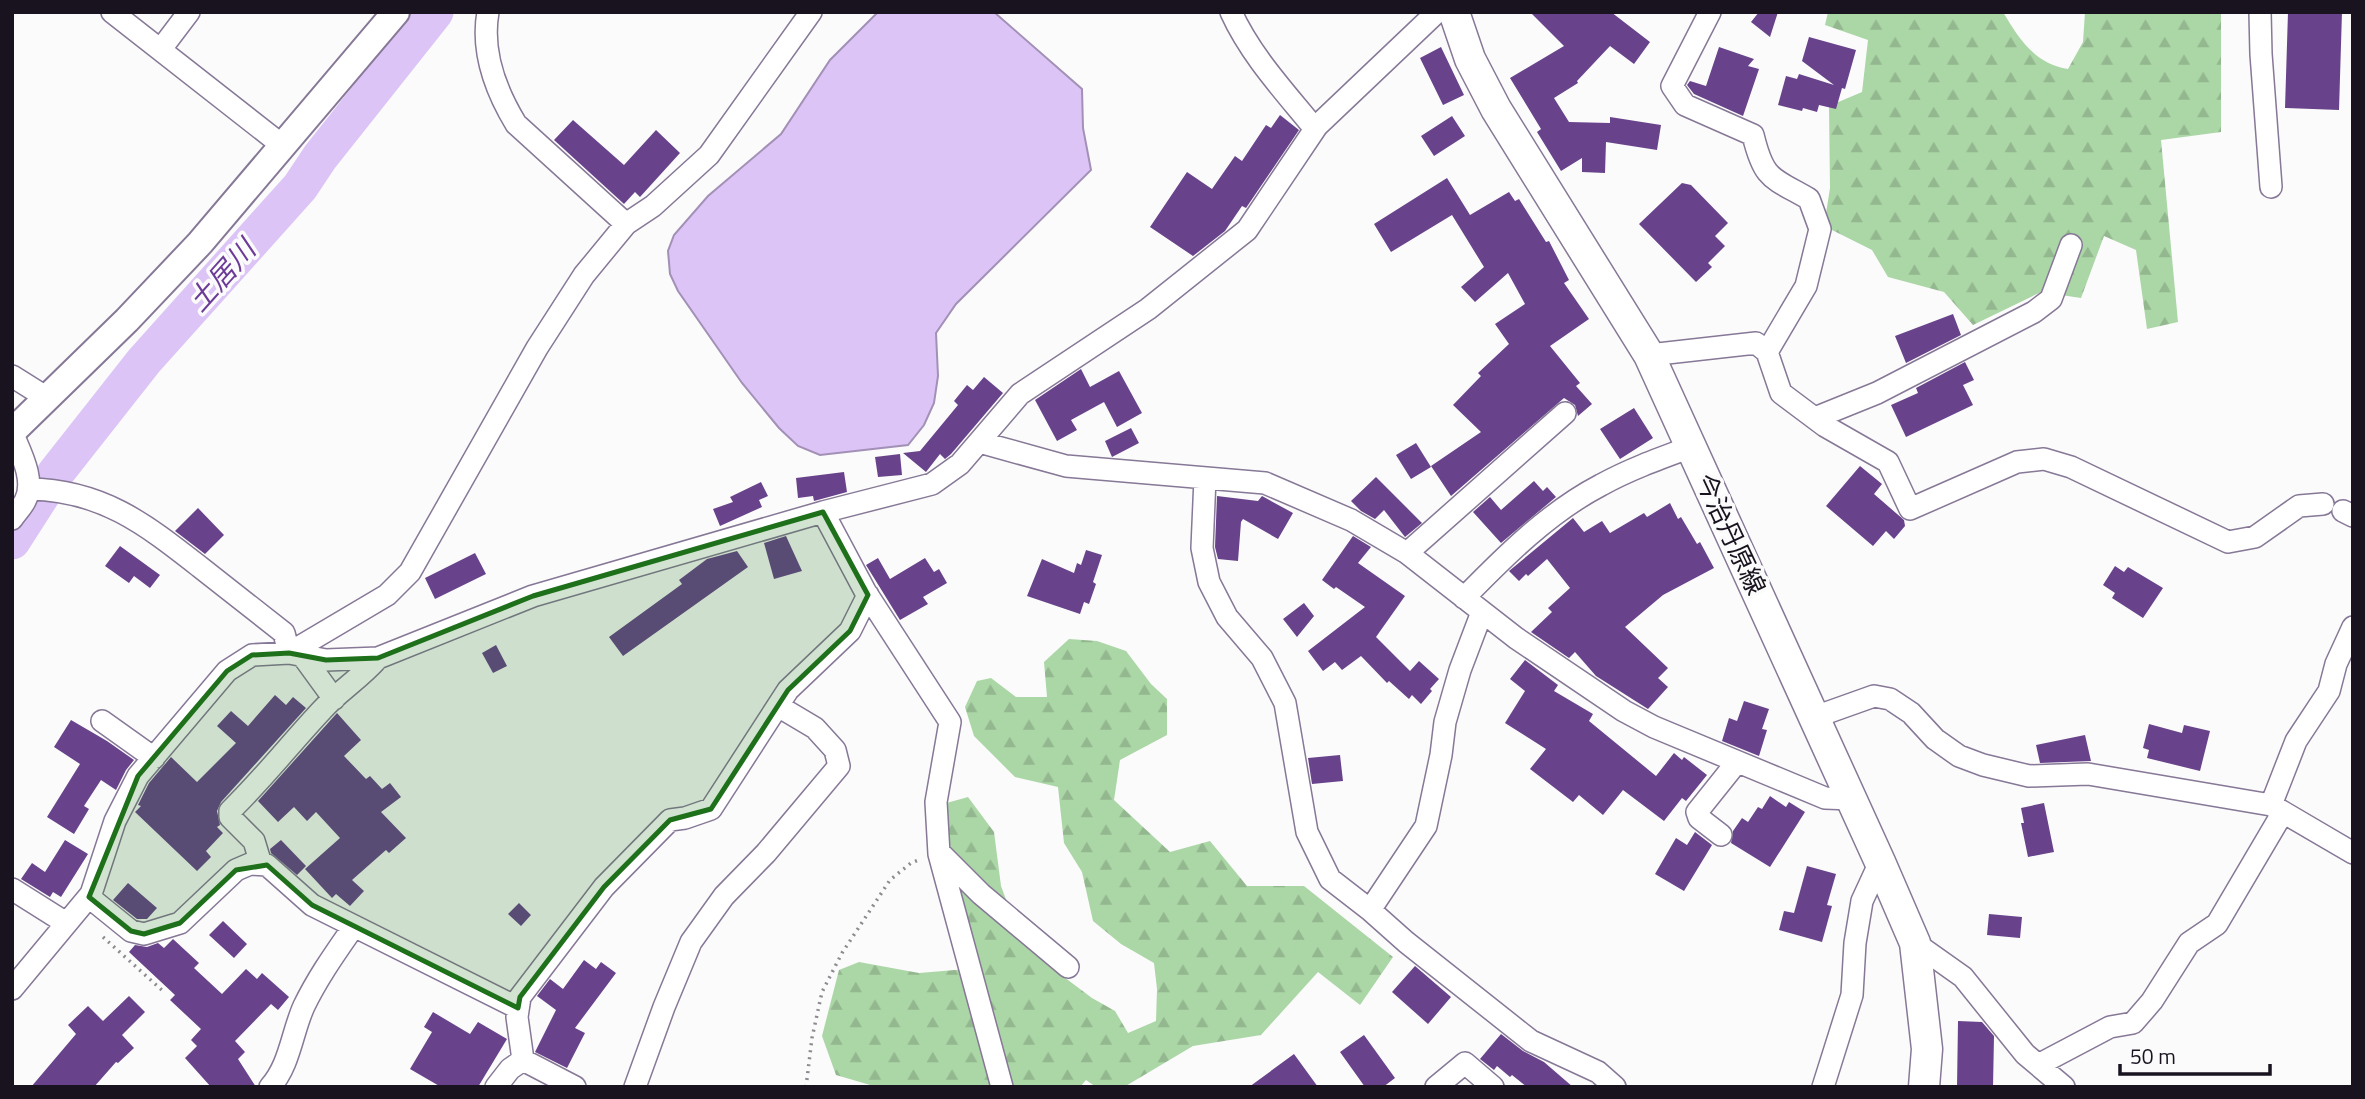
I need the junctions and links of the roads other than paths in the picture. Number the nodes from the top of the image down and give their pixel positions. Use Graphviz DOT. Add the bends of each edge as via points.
graph roads {
  1 [pos="112,12"];
  2 [pos="189,12"];
  3 [pos="396,12"];
  4 [pos="488,12"];
  5 [pos="811,12"];
  6 [pos="1231,12"];
  7 [pos="1437,12"];
  8 [pos="1454,12"];
  9 [pos="1710,12"];
  10 [pos="2260,12"];
  11 [pos="161,50"];
  12 [pos="1315,129"];
  13 [pos="283,146"];
  14 [pos="2271,187"];
  15 [pos="626,224"];
  16 [pos="2071,245"];
  17 [pos="1767,352"];
  18 [pos="1649,355"];
  19 [pos="12,376"];
  20 [pos="47,398"];
  21 [pos="1565,413"];
  22 [pos="1815,418"];
  23 [pos="12,432"];
  24 [pos="979,442"];
  25 [pos="1691,447"];
  26 [pos="1205,478"];
  27 [pos="29,489"];
  28 [pos="2339,510"];
  29 [pos="823,513"];
  30 [pos="12,519"];
  31 [pos="1407,553"];
  32 [pos="868,595"];
  33 [pos="1464,598"];
  34 [pos="1482,612"];
  35 [pos="2353,627"];
  36 [pos="296,654"];
  37 [pos="378,658"];
  38 [pos="334,699"];
  39 [pos="778,706"];
  40 [pos="1815,717"];
  41 [pos="102,721"];
  42 [pos="153,758"];
  43 [pos="1737,762"];
  44 [pos="1852,799"];
  45 [pos="2277,809"];
  46 [pos="1721,835"];
  47 [pos="939,852"];
  48 [pos="2353,853"];
  49 [pos="1880,862"];
  50 [pos="261,864"];
  51 [pos="12,889"];
  52 [pos="1370,910"];
  53 [pos="77,911"];
  54 [pos="354,926"];
  55 [pos="1915,943"];
  56 [pos="1068,967"];
  57 [pos="12,989"];
  58 [pos="518,1008"];
  59 [pos="523,1059"];
  60 [pos="2038,1065"];
  61 [pos="270,1087"];
  62 [pos="496,1087"];
  63 [pos="575,1087"];
  64 [pos="635,1087"];
  65 [pos="1002,1087"];
  66 [pos="1436,1087"];
  67 [pos="1493,1087"];
  68 [pos="1615,1087"];
  69 [pos="1823,1087"];
  70 [pos="1924,1087"];
  71 [pos="2064,1087"];
  1 -- 11 [label="street"];
  2 -- 11 [label="street"];
  3 -- 13 [label="street"];
  4 -- 15 [label="street" via="487,54 503,103 516,124"];
  5 -- 15 [label="street" via="709,155"];
  6 -- 12 [label="street" via="1264,67"];
  7 -- 12 [label="street"];
  8 -- 18 [label="main road, 今治丹原線" via="1470,59 1496,109"];
  9 -- 17 [label="street" via="1672,86 1685,105 1753,135 1769,176 1809,199 1819,229 1806,286"];
  10 -- 14 [label="street"];
  11 -- 13 [label="street"];
  12 -- 24 [label="street" via="1247,230 1148,309 1020,394"];
  13 -- 20 [label="street" via="200,243"];
  15 -- 36 [label="street" via="584,275 537,348 410,572 387,595"];
  16 -- 22 [label="street" via="2051,299 2034,312 1877,393"];
  17 -- 18 [label="street" via="1756,343"];
  17 -- 22 [label="street" via="1781,393"];
  18 -- 25 [label="main road, 今治丹原線"];
  19 -- 20 [label="street"];
  20 -- 23 [label="street"];
  21 -- 31 [label="street"];
  22 -- 28 [label="street" via="1888,461 1910,509 2017,462 2044,459 2071,467 2228,542 2255,537 2299,506"];
  23 -- 27 [label="street"];
  24 -- 26 [label="street" via="1066,466"];
  24 -- 29 [label="street" via="960,464 932,484"];
  25 -- 33 [label="street" via="1600,485 1568,506"];
  25 -- 40 [label="main road, 今治丹原線"];
  26 -- 31 [label="street" via="1265,483 1351,520"];
  26 -- 52 [label="street" via="1202,548 1209,582 1227,617 1262,658 1285,703 1307,832 1330,879"];
  27 -- 30 [label="street"];
  27 -- 36 [label="street" via="53,489 100,502 149,527 284,633"];
  29 -- 32 [label="street"];
  29 -- 37 [label="street" via="533,596"];
  31 -- 33 [label="street"];
  32 -- 39 [label="street" via="850,631 788,690"];
  32 -- 47 [label="street" via="950,722 936,802"];
  33 -- 34 [label="street"];
  34 -- 43 [label="street" via="1624,711"];
  34 -- 52 [label="street" via="1445,722 1426,825"];
  35 -- 45 [label="street" via="2329,691 2296,741"];
  36 -- 37 [label="street" via="326,660"];
  36 -- 38 [label="street"];
  36 -- 42 [label="street" via="251,655 227,671"];
  37 -- 38 [label="street"];
  38 -- 50 [label="street" via="230,811 230,817 254,841"];
  39 -- 58 [label="street" via="711,809 670,820 604,887 520,997"];
  39 -- 64 [label="street" via="816,728 835,750 839,766 724,896 691,942"];
  40 -- 44 [label="main road, 今治丹原線"];
  40 -- 45 [label="street" via="1874,696 1890,699 1958,756 1983,765 2029,776 2088,774"];
  41 -- 42 [label="street"];
  42 -- 53 [label="street" via="138,776 115,821"];
  43 -- 44 [label="street" via="1825,798"];
  43 -- 46 [label="street" via="1697,812"];
  44 -- 49 [label="main road, 今治丹原線"];
  45 -- 48 [label="street"];
  45 -- 60 [label="street" via="2217,923 2189,943 2133,1023 2110,1027"];
  47 -- 56 [label="street"];
  47 -- 65 [label="street"];
  49 -- 55 [label="main road, 今治丹原線"];
  49 -- 69 [label="street" via="1862,901 1852,995"];
  50 -- 53 [label="street" via="236,870 180,922 166,929 144,934"];
  50 -- 54 [label="street" via="267,864 312,905"];
  51 -- 53 [label="street"];
  52 -- 68 [label="street" via="1531,1041 1598,1072"];
  53 -- 57 [label="street"];
  54 -- 58 [label="street"];
  54 -- 61 [label="street" via="303,1008"];
  55 -- 60 [label="street" via="1963,977"];
  55 -- 70 [label="main road, 今治丹原線" via="1927,1049"];
  58 -- 59 [label="street"];
  59 -- 62 [label="street"];
  59 -- 63 [label="street"];
  60 -- 71 [label="street"];
  66 -- 67 [label="street" via="1465,1063"];
}
